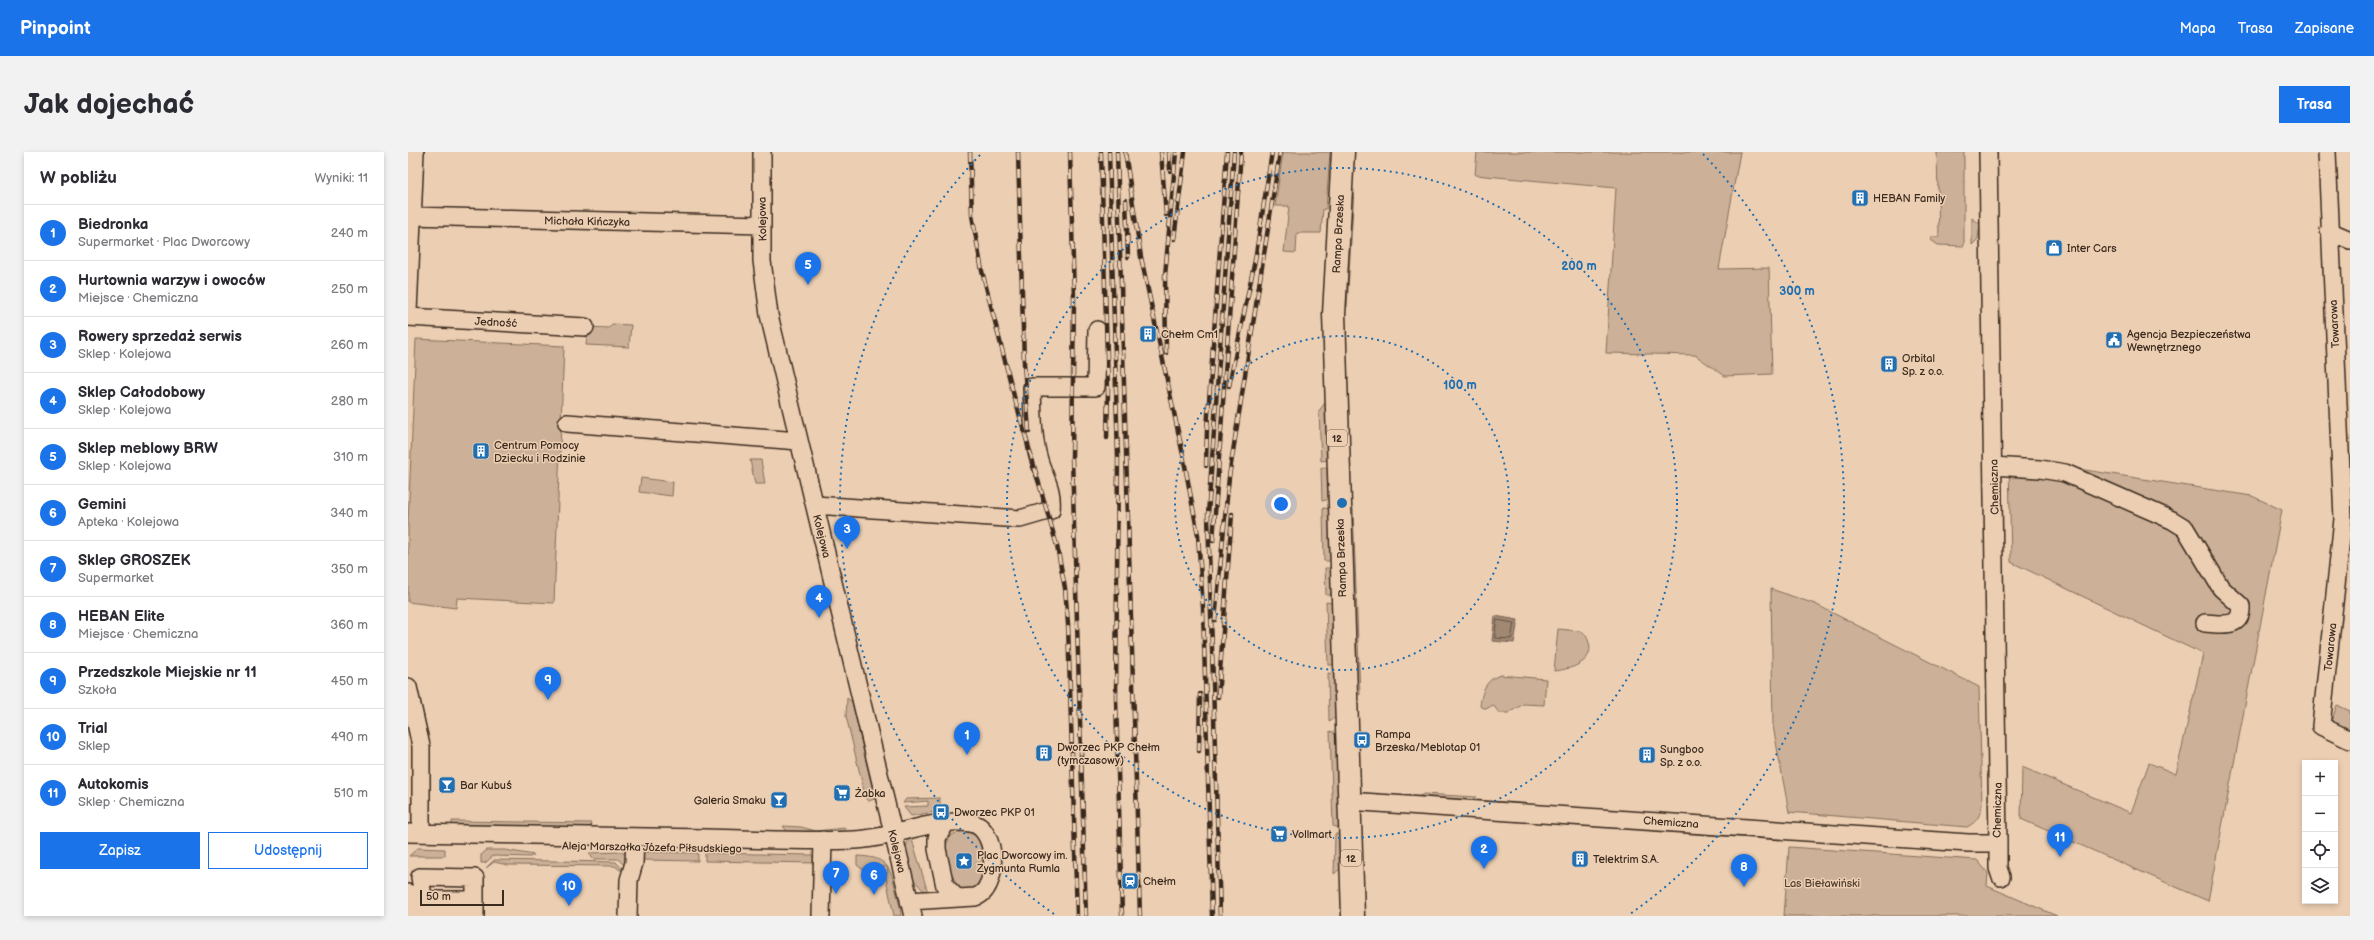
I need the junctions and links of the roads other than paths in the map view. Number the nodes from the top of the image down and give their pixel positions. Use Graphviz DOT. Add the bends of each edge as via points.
graph roads {
  1 [pos="415,152"];
  2 [pos="762,152"];
  3 [pos="1343,152"];
  4 [pos="1988,152"];
  5 [pos="2327,152"];
  6 [pos="412,216"];
  7 [pos="762,225"];
  8 [pos="2329,230"];
  9 [pos="2350,240"];
  10 [pos="408,312"];
  11 [pos="408,317"];
  12 [pos="585,328"];
  13 [pos="1097,330"];
  14 [pos="567,423"];
  15 [pos="799,441"];
  16 [pos="1994,466"];
  17 [pos="815,505"];
  18 [pos="2205,623"];
  19 [pos="408,687"];
  20 [pos="2350,740"];
  21 [pos="1348,801"];
  22 [pos="946,823"];
  23 [pos="412,836"];
  24 [pos="894,837"];
  25 [pos="635,842"];
  26 [pos="1998,843"];
  27 [pos="823,845"];
  28 [pos="2001,877"];
  29 [pos="956,897"];
  30 [pos="419,908"];
  31 [pos="911,908"];
  32 [pos="475,910"];
  33 [pos="628,916"];
  34 [pos="821,916"];
  35 [pos="1353,916"];
  1 -- 6 [label="street"];
  2 -- 7 [label="street, Kolejowa"];
  3 -- 21 [label="highway, Rampa Brzeska / 12" via="1334,314"];
  4 -- 16 [label="street, Chemiczna"];
  5 -- 8 [label="street, Towarowa"];
  6 -- 7 [label="street, Michała Kińczyka"];
  6 -- 10 [label="street"];
  7 -- 15 [label="street, Kolejowa" via="765,289"];
  8 -- 9 [label="street"];
  8 -- 20 [label="street, Towarowa" via="2343,519 2321,726"];
  11 -- 12 [label="street, Jedność"];
  13 -- 17 [label="street" via="1096,387 1032,387 1034,436 1039,461 1050,484 1051,510 1020,519"];
  14 -- 15 [label="street"];
  15 -- 17 [label="street, Kolejowa"];
  16 -- 18 [label="street" via="2065,473 2185,528 2221,588 2241,606 2238,621 2230,625"];
  16 -- 26 [label="street, Chemiczna"];
  17 -- 24 [label="street, Kolejowa"];
  19 -- 23 [label="street" via="421,746"];
  21 -- 26 [label="street, Chemiczna"];
  21 -- 35 [label="highway, Rampa Brzeska / 12"];
  22 -- 24 [label="street, Aleja Marszałka Józefa Piłsudskiego"];
  22 -- 29 [label="street" via="937,838 937,849 945,886"];
  22 -- 29 [label="street" via="979,824 985,830 992,850 992,872 987,890 975,897"];
  23 -- 25 [label="street, Aleja Marszałka Józefa Piłsudskiego"];
  24 -- 27 [label="street, Aleja Marszałka Józefa Piłsudskiego"];
  24 -- 31 [label="street, Kolejowa"];
  25 -- 27 [label="street, Aleja Marszałka Józefa Piłsudskiego"];
  25 -- 33 [label="street" via="634,863 628,880"];
  26 -- 28 [label="street" via="1998,868"];
  27 -- 34 [label="street"];
  29 -- 31 [label="street"];
  30 -- 32 [label="street"];
  30 -- 32 [label="street" via="420,877 475,878"];
}
